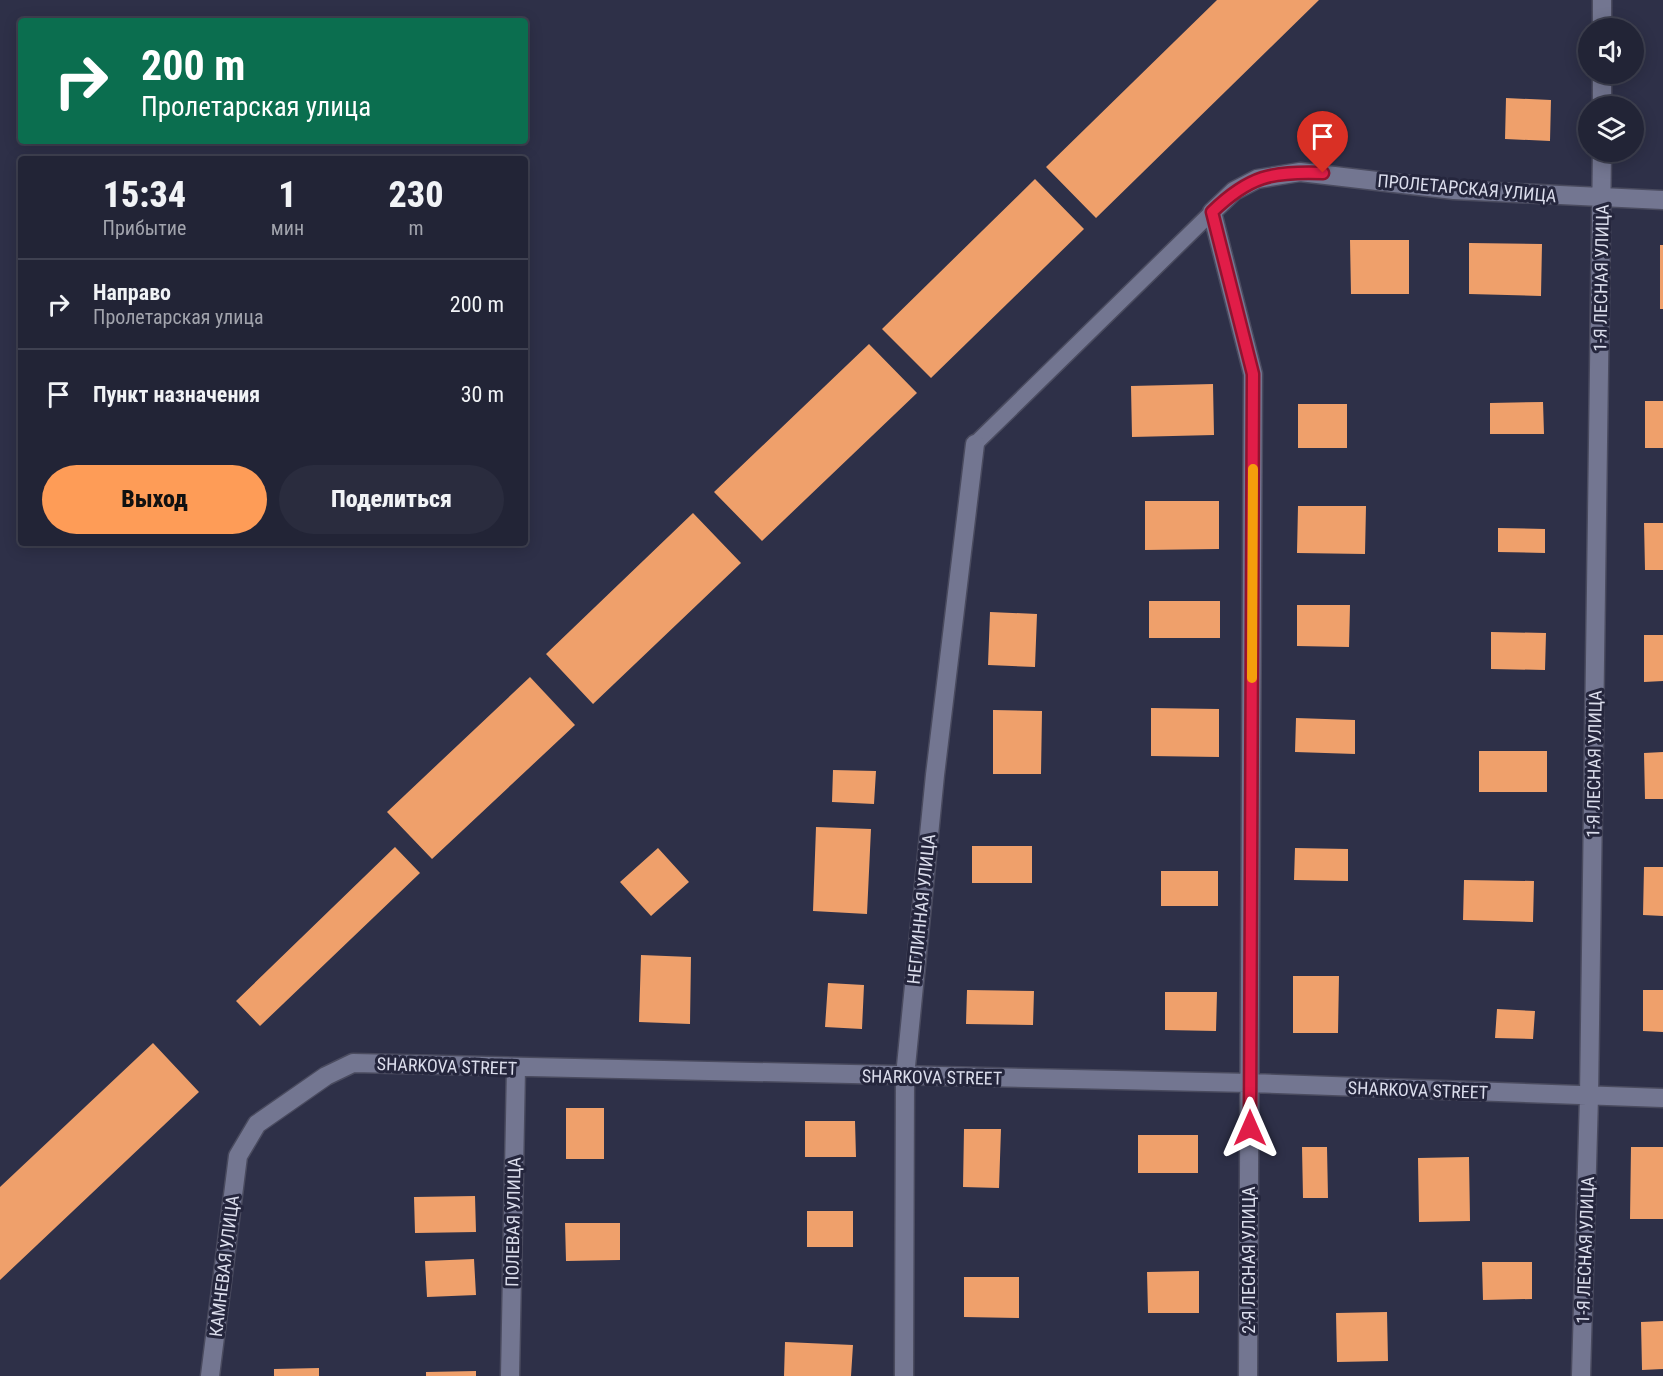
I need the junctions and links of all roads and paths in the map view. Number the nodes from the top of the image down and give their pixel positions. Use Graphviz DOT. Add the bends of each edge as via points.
graph roads {
  1 [pos="1602,0"];
  2 [pos="1602,18"];
  3 [pos="1602,162"];
  4 [pos="1602,199"];
  5 [pos="1663,200"];
  6 [pos="1212,212"];
  7 [pos="975,444"];
  8 [pos="516,1068"];
  9 [pos="905,1076"];
  10 [pos="1250,1083"];
  11 [pos="1589,1097"];
  12 [pos="1663,1098"];
  13 [pos="238,1156"];
  14 [pos="210,1376"];
  15 [pos="510,1376"];
  16 [pos="904,1376"];
  17 [pos="1248,1376"];
  18 [pos="1581,1376"];
  1 -- 2 [label="street"];
  3 -- 4 [label="street, 1-Я ЛЕСНАЯ УЛИЦА"];
  4 -- 5 [label="street, ПРОЛЕТАРСКАЯ УЛИЦА"];
  4 -- 6 [label="street, ПРОЛЕТАРСКАЯ УЛИЦА" via="1454,190 1300,172 1257,179 1234,190"];
  4 -- 11 [label="street, 1-Я ЛЕСНАЯ УЛИЦА"];
  6 -- 7 [label="lane"];
  6 -- 10 [label="street, 2-Я ЛЕСНАЯ УЛИЦА" via="1253,374"];
  7 -- 9 [label="street, НЕГЛИННАЯ УЛИЦА" via="934,775"];
  8 -- 9 [label="street, SHARKOVA STREET"];
  8 -- 13 [label="street, SHARKOVA STREET" via="352,1063 326,1076 257,1124"];
  8 -- 15 [label="street, ПОЛЕВАЯ УЛИЦА"];
  9 -- 10 [label="street, SHARKOVA STREET"];
  9 -- 16 [label="street, НЕГЛИННАЯ УЛИЦА"];
  10 -- 11 [label="street, SHARKOVA STREET"];
  10 -- 17 [label="street, 2-Я ЛЕСНАЯ УЛИЦА"];
  11 -- 12 [label="street, SHARKOVA STREET"];
  11 -- 18 [label="street, 1-Я ЛЕСНАЯ УЛИЦА"];
  13 -- 14 [label="street, КАМНЕВАЯ УЛИЦА"];
}
